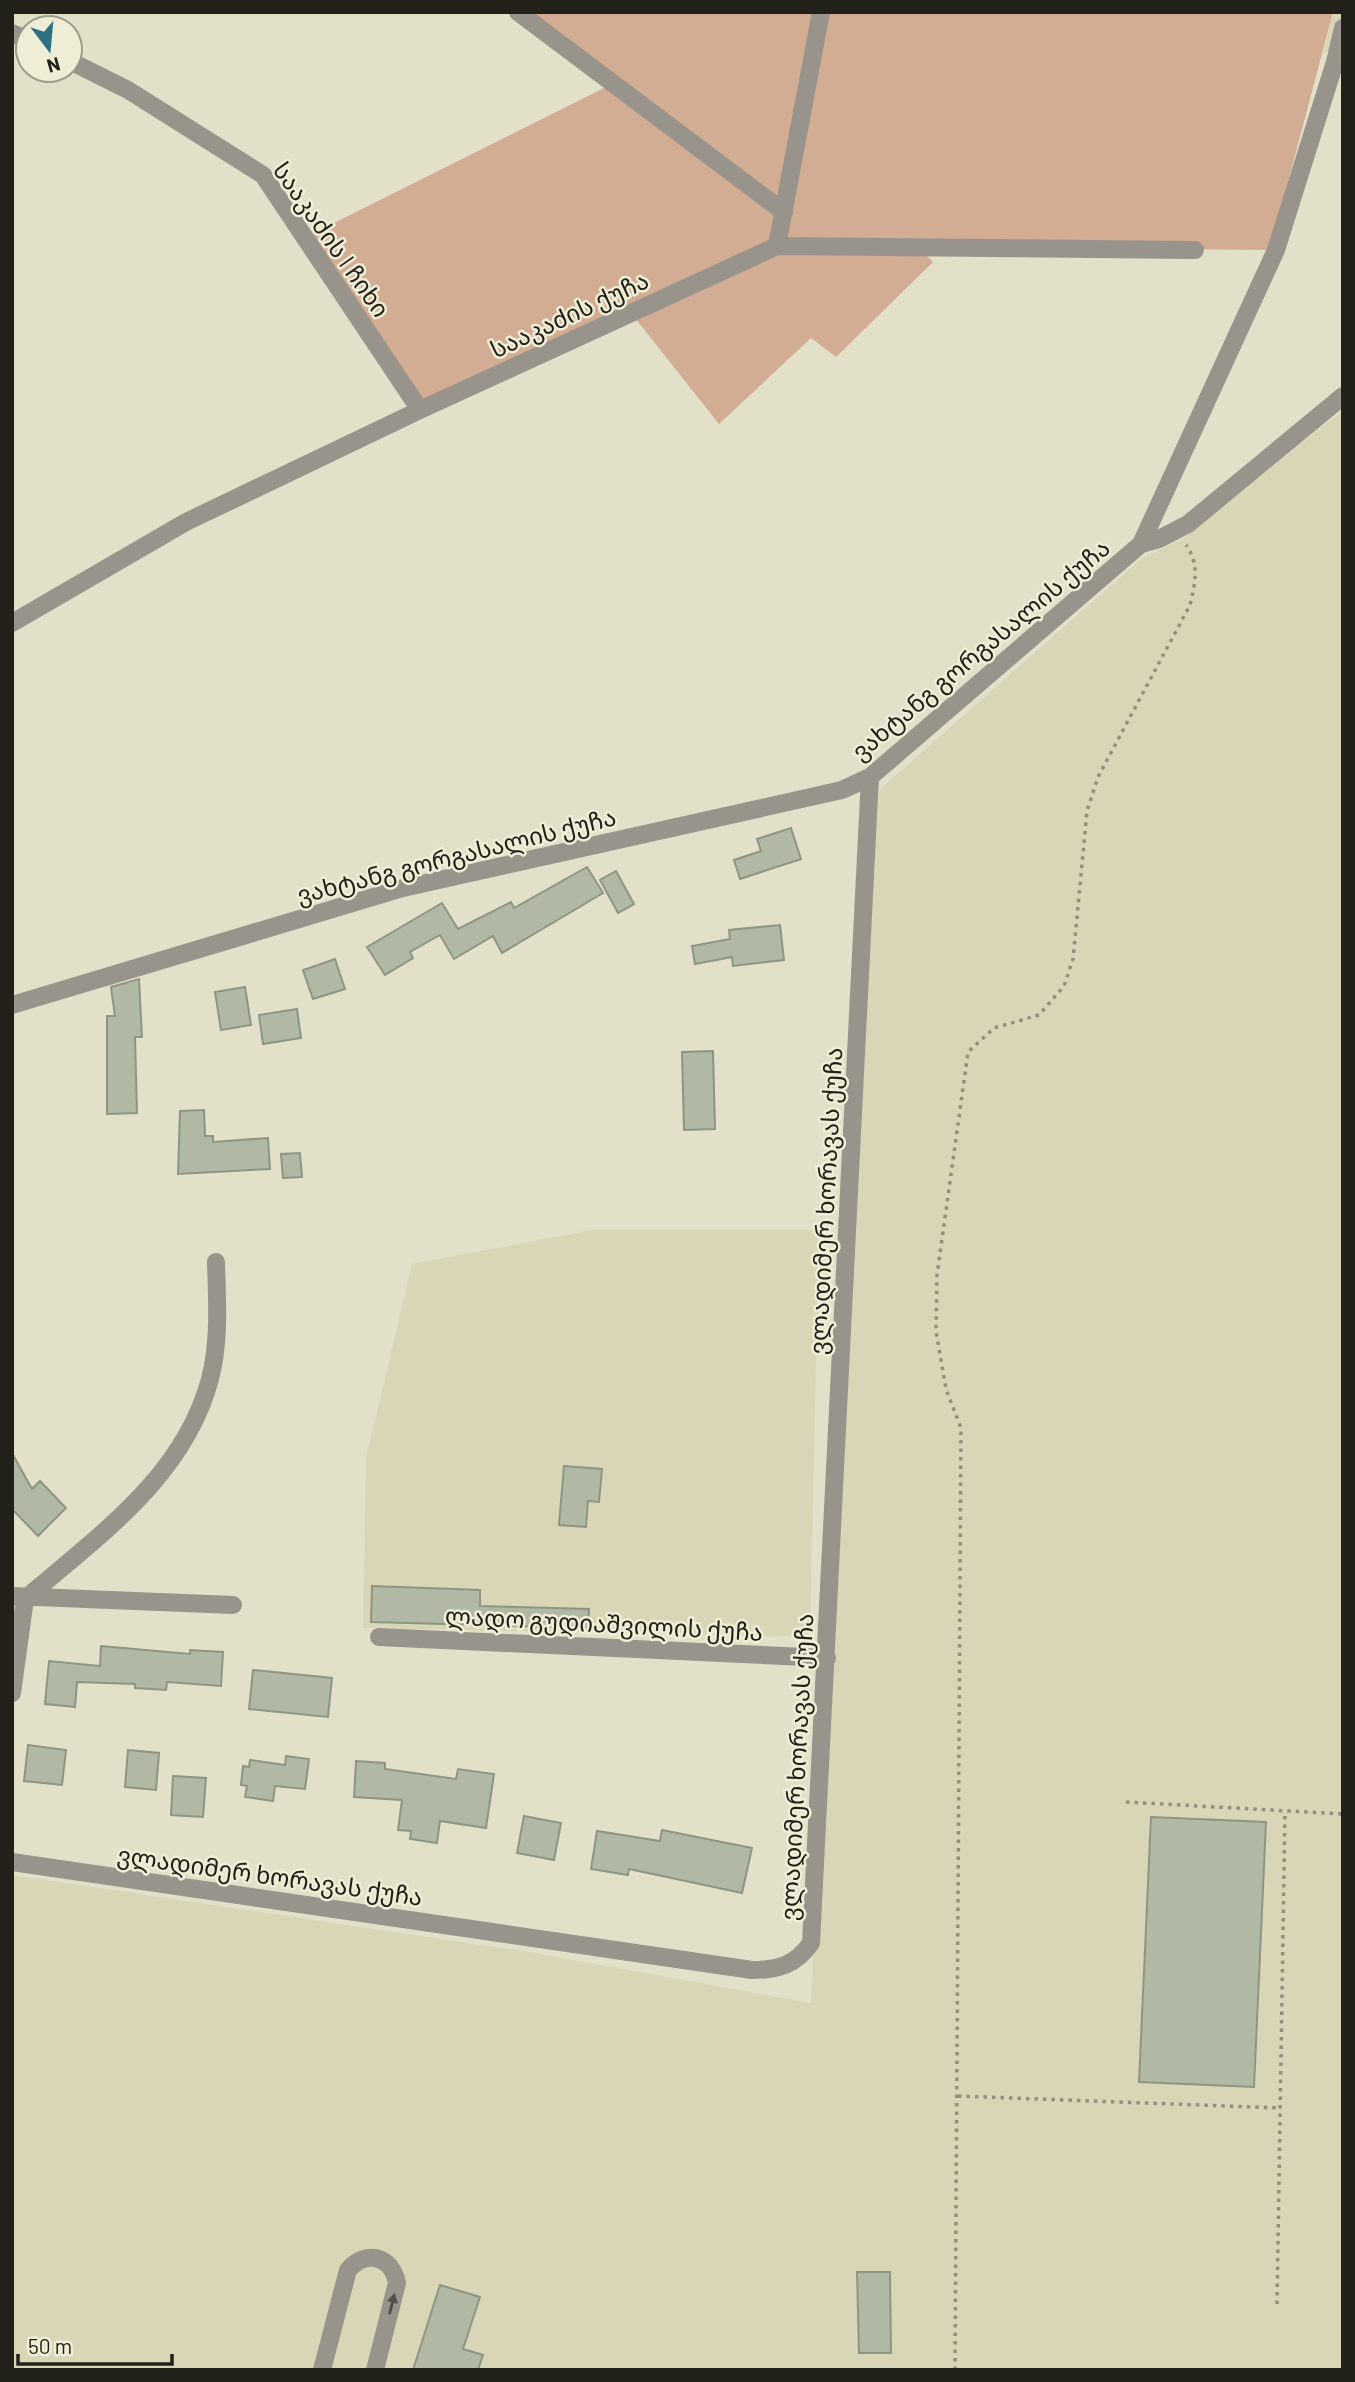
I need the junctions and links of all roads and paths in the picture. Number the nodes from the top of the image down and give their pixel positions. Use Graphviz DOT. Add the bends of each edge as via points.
graph roads {
  1 [pos="518,12"];
  2 [pos="821,12"];
  3 [pos="1343,28"];
  4 [pos="1339,61"];
  5 [pos="84,68"];
  6 [pos="784,212"];
  7 [pos="778,246"];
  8 [pos="1195,250"];
  9 [pos="1343,396"];
  10 [pos="419,410"];
  11 [pos="1176,532"];
  12 [pos="1141,544"];
  13 [pos="12,622"];
  14 [pos="870,777"];
  15 [pos="12,1004"];
  16 [pos="216,1262"];
  17 [pos="12,1580"];
  18 [pos="19,1597"];
  19 [pos="233,1605"];
  20 [pos="379,1637"];
  21 [pos="827,1658"];
  22 [pos="12,1693"];
  23 [pos="1126,1802"];
  24 [pos="1285,1811"];
  25 [pos="1343,1814"];
  26 [pos="12,1862"];
  27 [pos="958,2096"];
  28 [pos="1280,2108"];
  29 [pos="1277,2304"];
  30 [pos="322,2370"];
  31 [pos="375,2370"];
  32 [pos="955,2370"];
  1 -- 6 [label="street"];
  2 -- 6 [label="street"];
  3 -- 4 [label="street, ვახტანგ გორგასალის ქუჩა"];
  4 -- 12 [label="street, ვახტანგ გორგასალის ქუჩა" via="1276,250"];
  5 -- 10 [label="street, სააკაძის I ჩიხი" via="128,90 262,175"];
  6 -- 7 [label="street"];
  7 -- 8 [label="street, სააკაძის ქუჩა"];
  7 -- 10 [label="street, სააკაძის ქუჩა"];
  9 -- 11 [label="street"];
  10 -- 13 [label="street, სააკაძის ქუჩა" via="186,522"];
  11 -- 12 [label="street"];
  11 -- 27 [label="path" via="1191,552 1197,579 1184,615 1098,777 1087,811 1073,960 1064,986 1039,1015 994,1028 968,1052 937,1275 936,1331 946,1390 961,1428"];
  12 -- 14 [label="street, ვახტანგ გორგასალის ქუჩა"];
  14 -- 15 [label="street, ვახტანგ გორგასალის ქუჩა" via="842,790 403,888"];
  14 -- 21 [label="street, ვლადიმერ ხორავას ქუჩა"];
  16 -- 18 [label="street" via="218,1323 211,1377 193,1428 144,1497"];
  17 -- 18 [label="street"];
  18 -- 19 [label="street"];
  18 -- 22 [label="street"];
  20 -- 21 [label="street, ლადო გუდიაშვილის ქუჩა"];
  21 -- 26 [label="street, ვლადიმერ ხორავას ქუჩა" via="811,1943 782,1968 752,1970"];
  23 -- 24 [label="path"];
  24 -- 25 [label="path"];
  24 -- 28 [label="path"];
  27 -- 28 [label="path"];
  27 -- 32 [label="path"];
  28 -- 29 [label="path"];
  31 -- 30 [label="street, one-way" via="397,2283 394,2269 386,2262 367,2257 348,2270"];
}
